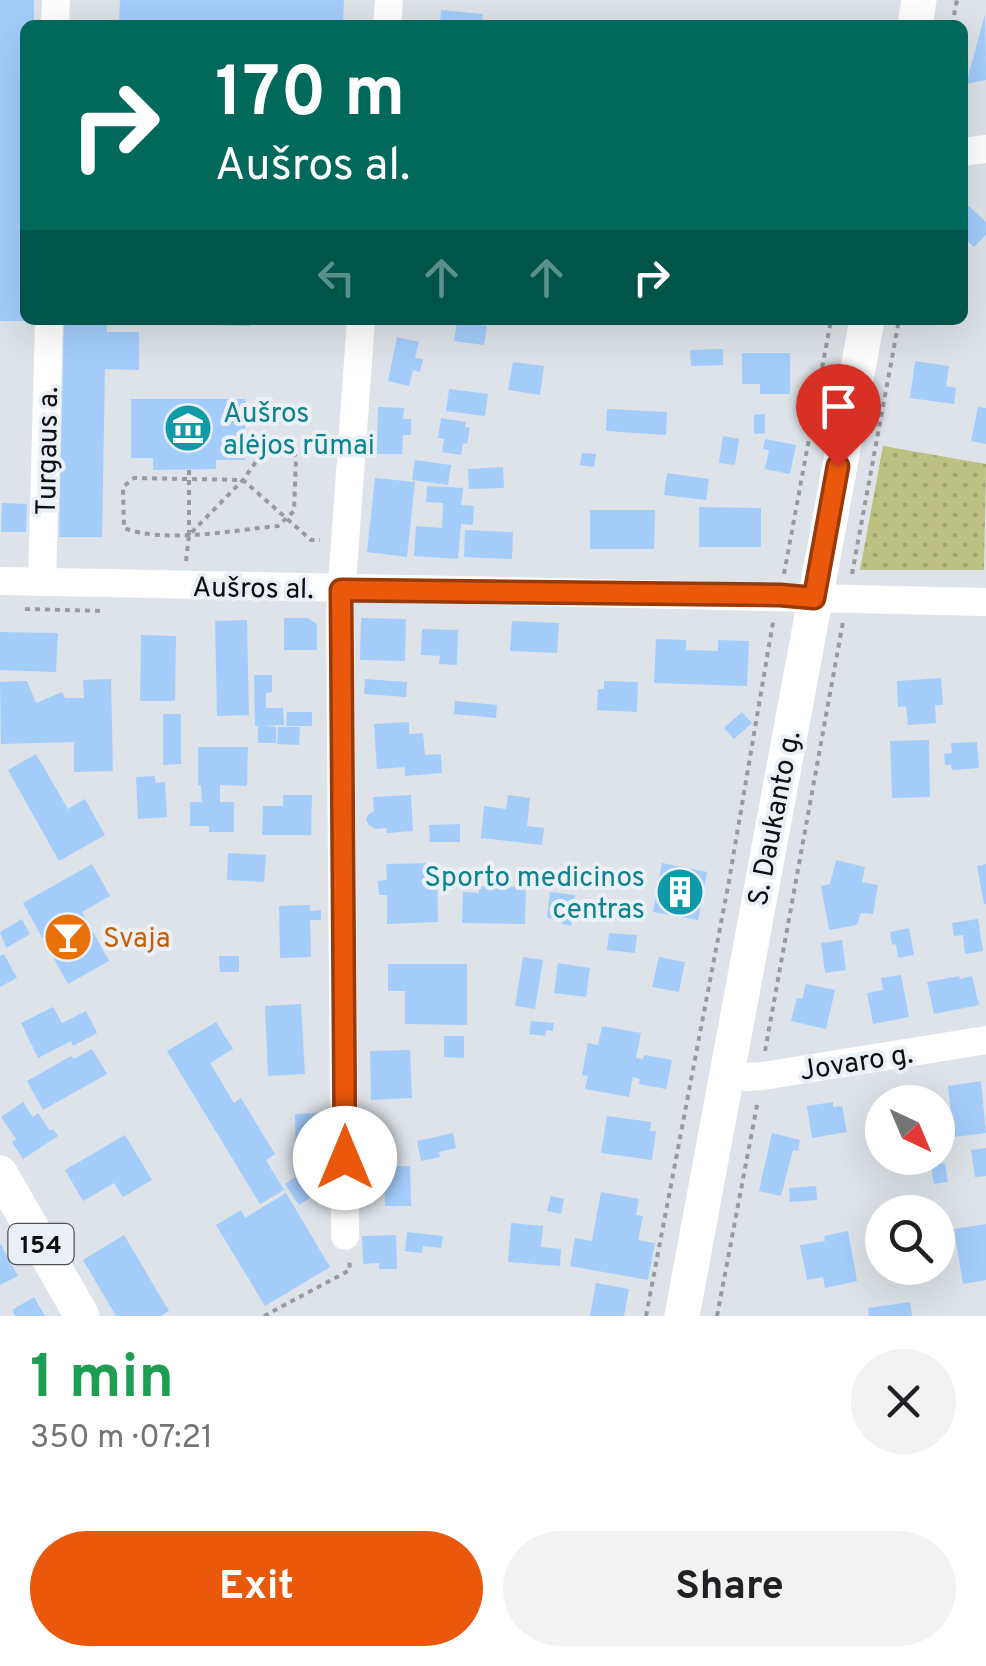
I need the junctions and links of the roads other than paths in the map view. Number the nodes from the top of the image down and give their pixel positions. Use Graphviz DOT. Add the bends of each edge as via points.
graph roads {
  1 [pos="49,325"];
  2 [pos="361,325"];
  3 [pos="866,325"];
  4 [pos="0,581"];
  5 [pos="42,582"];
  6 [pos="341,590"];
  7 [pos="831,598"];
  8 [pos="986,602"];
  9 [pos="986,1040"];
  10 [pos="726,1074"];
  11 [pos="0,1173"];
  12 [pos="345,1236"];
  13 [pos="82,1316"];
  14 [pos="682,1316"];
  1 -- 5 [label="street, Turgaus a."];
  2 -- 6 [label="street"];
  3 -- 7 [label="main road, S. Daukanto g."];
  4 -- 5 [label="street, Aušros al."];
  5 -- 6 [label="street, Aušros al."];
  6 -- 7 [label="street, Aušros al."];
  6 -- 12 [label="street"];
  7 -- 8 [label="street, Aušros al."];
  7 -- 10 [label="main road, S. Daukanto g."];
  9 -- 10 [label="street, Jovaro g." via="763,1076"];
  10 -- 14 [label="main road, S. Daukanto g."];
  11 -- 13 [label="main road, 154"];
}
